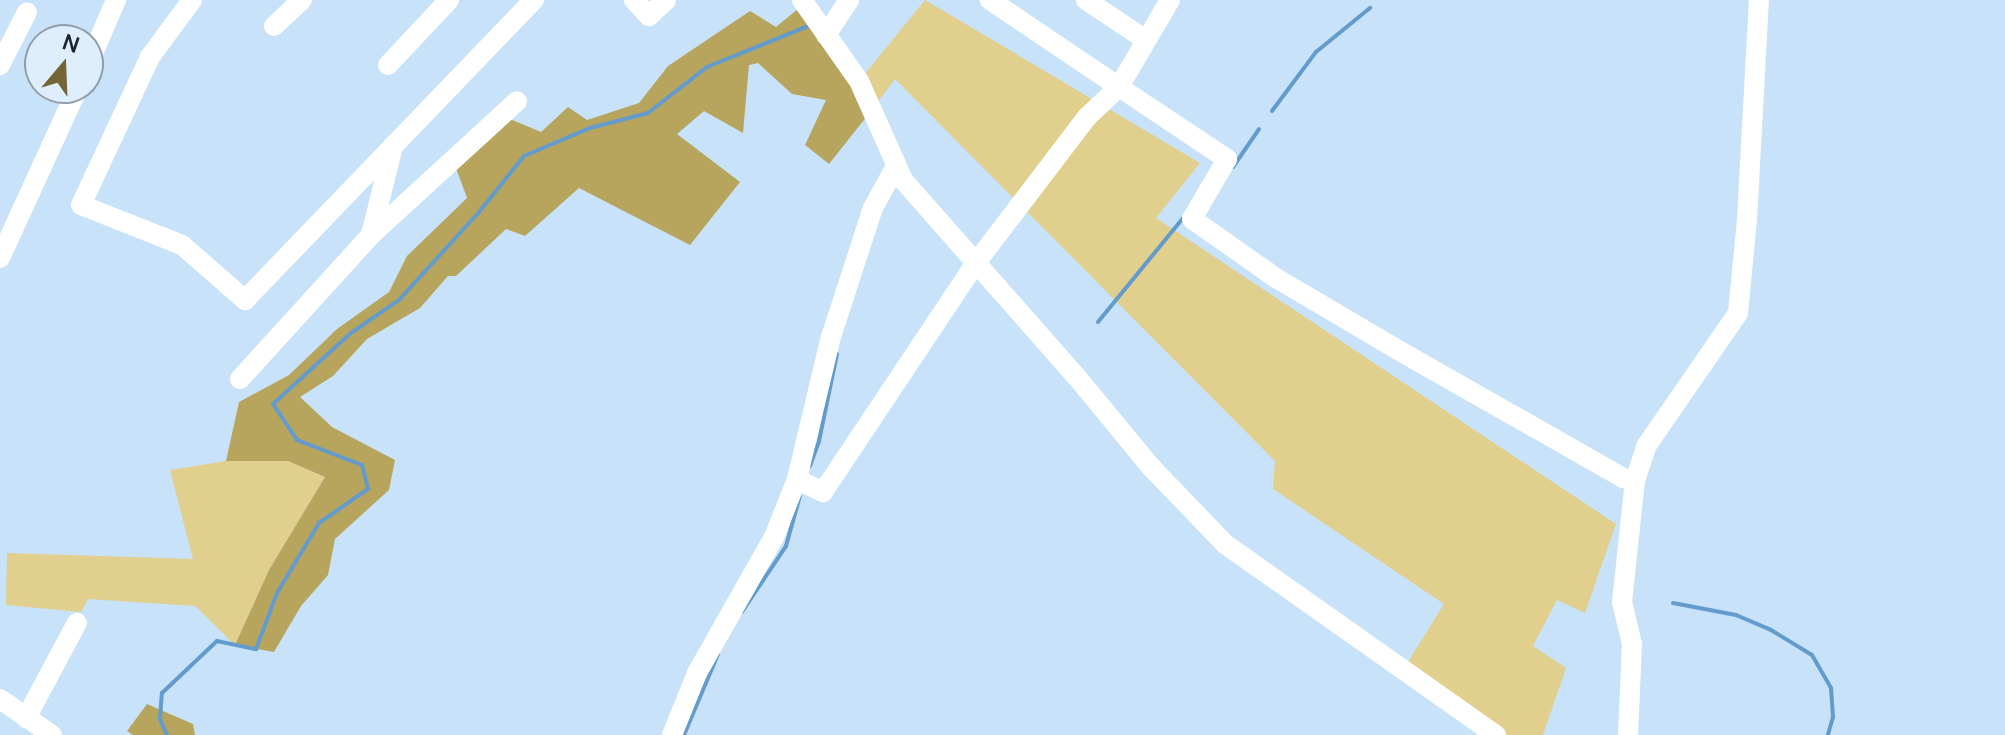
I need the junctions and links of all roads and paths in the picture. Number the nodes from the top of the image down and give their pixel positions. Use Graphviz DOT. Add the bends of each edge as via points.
graph roads {
  1 [pos="116,0"];
  2 [pos="192,0"];
  3 [pos="302,0"];
  4 [pos="449,0"];
  5 [pos="534,0"];
  6 [pos="634,0"];
  7 [pos="666,0"];
  8 [pos="802,0"];
  9 [pos="849,0"];
  10 [pos="990,0"];
  11 [pos="1086,0"];
  12 [pos="1170,0"];
  13 [pos="1759,0"];
  14 [pos="26,6"];
  15 [pos="274,26"];
  16 [pos="104,28"];
  17 [pos="826,35"];
  18 [pos="1146,40"];
  19 [pos="0,65"];
  20 [pos="388,65"];
  21 [pos="1119,87"];
  22 [pos="517,101"];
  23 [pos="70,104"];
  24 [pos="394,142"];
  25 [pos="895,168"];
  26 [pos="10,219"];
  27 [pos="371,235"];
  28 [pos="0,258"];
  29 [pos="975,264"];
  30 [pos="240,379"];
  31 [pos="797,479"];
  32 [pos="1635,481"];
  33 [pos="77,623"];
  34 [pos="0,699"];
  35 [pos="26,718"];
  36 [pos="52,735"];
  37 [pos="672,735"];
  38 [pos="1496,735"];
  39 [pos="1628,735"];
  1 -- 16 [label="street"];
  2 -- 24 [label="street" via="150,57 81,205 182,245 245,300"];
  3 -- 15 [label="street"];
  4 -- 20 [label="street"];
  5 -- 24 [label="street"];
  6 -- 7 [label="street" via="649,16"];
  8 -- 17 [label="street"];
  9 -- 17 [label="street"];
  10 -- 21 [label="street"];
  11 -- 18 [label="street"];
  12 -- 18 [label="street"];
  13 -- 32 [label="street" via="1738,313 1647,445"];
  14 -- 19 [label="street"];
  17 -- 25 [label="street" via="859,81"];
  18 -- 21 [label="street"];
  21 -- 29 [label="street" via="1087,117"];
  21 -- 32 [label="street" via="1227,159 1192,219 1329,310"];
  22 -- 27 [label="street"];
  23 -- 26 [label="street"];
  24 -- 27 [label="street"];
  25 -- 29 [label="street"];
  25 -- 31 [label="street" via="873,208 830,340"];
  26 -- 28 [label="street"];
  27 -- 30 [label="street"];
  29 -- 31 [label="street" via="823,492"];
  29 -- 38 [label="street" via="1225,544"];
  31 -- 37 [label="street" via="774,537 697,673"];
  32 -- 39 [label="street" via="1622,602 1632,644"];
  33 -- 35 [label="street"];
  34 -- 35 [label="street"];
  35 -- 36 [label="street"];
}
